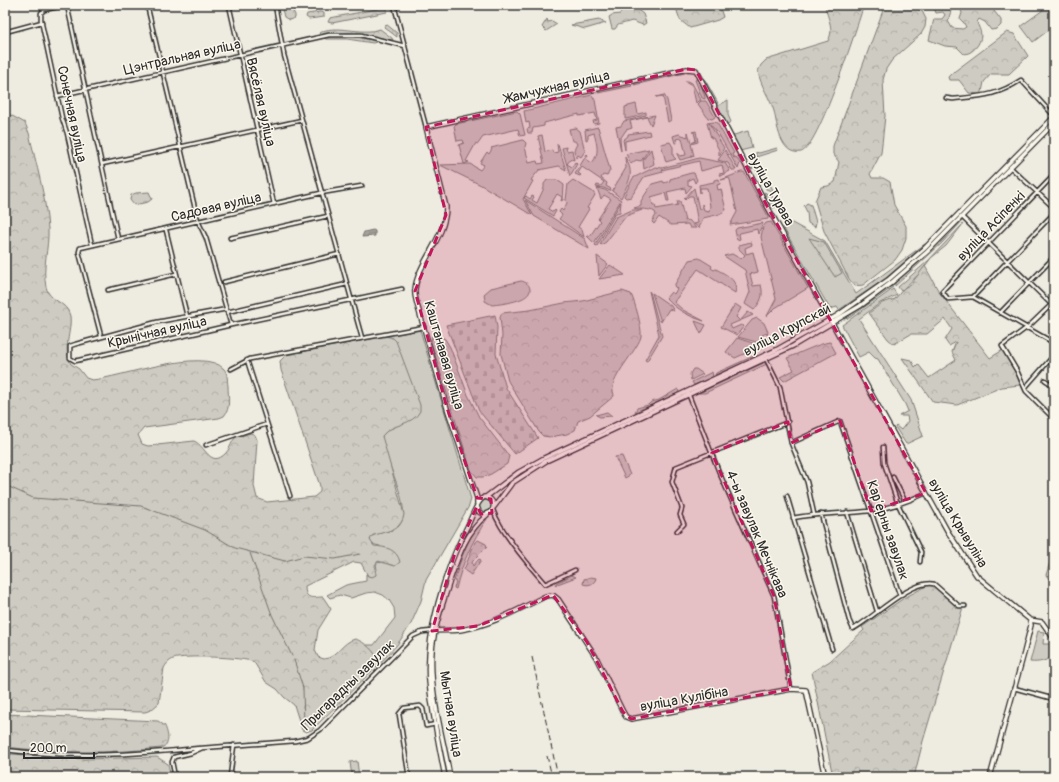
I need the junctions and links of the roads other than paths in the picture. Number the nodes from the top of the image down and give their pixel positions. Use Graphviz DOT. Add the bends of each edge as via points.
graph roads {
  1 [pos="78,5"];
  2 [pos="147,5"];
  3 [pos="229,5"];
  4 [pos="276,5"];
  5 [pos="394,5"];
  6 [pos="67,6"];
  7 [pos="42,22"];
  8 [pos="5,32"];
  9 [pos="282,44"];
  10 [pos="405,46"];
  11 [pos="240,54"];
  12 [pos="693,69"];
  13 [pos="162,73"];
  14 [pos="85,89"];
  15 [pos="57,96"];
  16 [pos="946,98"];
  17 [pos="1054,116"];
  18 [pos="302,120"];
  19 [pos="1054,123"];
  20 [pos="426,127"];
  21 [pos="257,130"];
  22 [pos="180,146"];
  23 [pos="102,164"];
  24 [pos="1010,167"];
  25 [pos="1054,175"];
  26 [pos="362,186"];
  27 [pos="1037,192"];
  28 [pos="322,193"];
  29 [pos="274,204"];
  30 [pos="1054,208"];
  31 [pos="1054,213"];
  32 [pos="328,216"];
  33 [pos="962,217"];
  34 [pos="198,221"];
  35 [pos="166,230"];
  36 [pos="230,238"];
  37 [pos="118,239"];
  38 [pos="988,244"];
  39 [pos="92,245"];
  40 [pos="78,252"];
  41 [pos="339,254"];
  42 [pos="1054,257"];
  43 [pos="1007,262"];
  44 [pos="176,274"];
  45 [pos="224,282"];
  46 [pos="1029,283"];
  47 [pos="347,284"];
  48 [pos="402,289"];
  49 [pos="108,290"];
  50 [pos="973,297"];
  51 [pos="352,299"];
  52 [pos="1053,304"];
  53 [pos="227,310"];
  54 [pos="1000,313"];
  55 [pos="187,316"];
  56 [pos="832,322"];
  57 [pos="231,325"];
  58 [pos="424,327"];
  59 [pos="1026,328"];
  60 [pos="101,336"];
  61 [pos="362,338"];
  62 [pos="1054,343"];
  63 [pos="1054,355"];
  64 [pos="765,357"];
  65 [pos="247,360"];
  66 [pos="231,369"];
  67 [pos="1045,380"];
  68 [pos="1054,386"];
  69 [pos="1025,388"];
  70 [pos="687,393"];
  71 [pos="1054,419"];
  72 [pos="788,422"];
  73 [pos="267,424"];
  74 [pos="791,443"];
  75 [pos="206,445"];
  76 [pos="883,447"];
  77 [pos="712,453"];
  78 [pos="893,477"];
  79 [pos="926,493"];
  80 [pos="290,496"];
  81 [pos="787,496"];
  82 [pos="477,498"];
  83 [pos="484,498"];
  84 [pos="905,501"];
  85 [pos="898,504"];
  86 [pos="477,505"];
  87 [pos="494,508"];
  88 [pos="871,511"];
  89 [pos="847,512"];
  90 [pos="488,514"];
  91 [pos="814,514"];
  92 [pos="821,514"];
  93 [pos="496,518"];
  94 [pos="793,518"];
  95 [pos="677,531"];
  96 [pos="920,562"];
  97 [pos="575,570"];
  98 [pos="900,596"];
  99 [pos="965,606"];
  100 [pos="877,611"];
  101 [pos="1030,620"];
  102 [pos="434,631"];
  103 [pos="1054,639"];
  104 [pos="832,649"];
  105 [pos="1014,688"];
  106 [pos="791,689"];
  107 [pos="1054,699"];
  108 [pos="436,724"];
  109 [pos="234,746"];
  110 [pos="202,748"];
  111 [pos="5,750"];
  112 [pos="175,777"];
  113 [pos="230,777"];
  114 [pos="409,777"];
  115 [pos="445,777"];
  116 [pos="450,777"];
  117 [pos="826,777"];
  118 [pos="990,777"];
  1 -- 6 [label="street"];
  2 -- 13 [label="street"];
  3 -- 11 [label="street, Вясёлая вуліца"];
  4 -- 9 [label="street"];
  5 -- 10 [label="street"];
  6 -- 7 [label="street" via="44,10 41,13"];
  6 -- 14 [label="street"];
  7 -- 8 [label="street"];
  7 -- 15 [label="street, Сонечная вуліца"];
  9 -- 10 [label="street, Цэнтральная вуліца" via="346,34"];
  9 -- 11 [label="street, Цэнтральная вуліца"];
  9 -- 18 [label="street"];
  10 -- 20 [label="street"];
  11 -- 13 [label="street, Цэнтральная вуліца"];
  11 -- 21 [label="street, Вясёлая вуліца"];
  12 -- 20 [label="main road, Жамчужная вуліца"];
  12 -- 56 [label="main road, вуліца Турава" via="696,70 732,141"];
  13 -- 14 [label="street, Цэнтральная вуліца"];
  13 -- 22 [label="street"];
  14 -- 15 [label="street, Цэнтральная вуліца"];
  14 -- 23 [label="street"];
  15 -- 39 [label="street, Сонечная вуліца"];
  16 -- 17 [label="street" via="952,100 992,94 1003,91 1021,80"];
  17 -- 56 [label="main road, вуліца Крупскай" via="909,263"];
  18 -- 21 [label="street"];
  18 -- 28 [label="street"];
  19 -- 24 [label="main road, вуліца Крупскай"];
  20 -- 58 [label="main road, Каштанавая вуліца" via="446,207 444,224 415,286"];
  21 -- 22 [label="street"];
  21 -- 29 [label="street, Вясёлая вуліца"];
  22 -- 23 [label="street"];
  22 -- 34 [label="street"];
  23 -- 37 [label="street"];
  24 -- 27 [label="street"];
  24 -- 33 [label="main road, вуліца Крупскай"];
  25 -- 27 [label="street, вуліца Асіпенкі"];
  26 -- 28 [label="street, Садовая вуліца"];
  27 -- 30 [label="street"];
  27 -- 38 [label="street, вуліца Асіпенкі"];
  28 -- 29 [label="street, Садовая вуліца"];
  28 -- 32 [label="street"];
  29 -- 34 [label="street, Садовая вуліца"];
  31 -- 43 [label="street"];
  32 -- 36 [label="street"];
  32 -- 41 [label="street"];
  33 -- 38 [label="street"];
  33 -- 56 [label="main road, вуліца Крупскай" via="906,270"];
  34 -- 35 [label="street, Садовая вуліца"];
  34 -- 53 [label="street" via="206,238"];
  35 -- 37 [label="street, Садовая вуліца"];
  35 -- 44 [label="street"];
  37 -- 39 [label="street, Садовая вуліца"];
  38 -- 43 [label="street"];
  38 -- 50 [label="street, вуліца Асіпенкі" via="942,291 948,299"];
  39 -- 40 [label="street, Садовая вуліца" via="80,248"];
  40 -- 60 [label="street, Крынічная вуліца"];
  41 -- 45 [label="street"];
  41 -- 47 [label="street"];
  42 -- 46 [label="street"];
  43 -- 46 [label="street"];
  43 -- 50 [label="street"];
  44 -- 49 [label="street"];
  44 -- 55 [label="street"];
  46 -- 52 [label="street"];
  46 -- 54 [label="street"];
  47 -- 51 [label="street"];
  47 -- 53 [label="street"];
  48 -- 51 [label="street, Крынічная вуліца"];
  50 -- 54 [label="street"];
  51 -- 57 [label="street, Крынічная вуліца"];
  51 -- 61 [label="street"];
  52 -- 59 [label="street"];
  53 -- 55 [label="street"];
  53 -- 57 [label="street"];
  54 -- 59 [label="street"];
  55 -- 60 [label="street"];
  56 -- 64 [label="main road, вуліца Крупскай"];
  56 -- 79 [label="main road, вуліца Крывуліна"];
  57 -- 60 [label="street, Крынічная вуліца" via="75,361 70,358 69,349 72,345"];
  58 -- 61 [label="street"];
  58 -- 82 [label="main road, Каштанавая вуліца" via="447,408"];
  59 -- 62 [label="street"];
  59 -- 69 [label="street" via="1002,346"];
  61 -- 65 [label="street"];
  63 -- 69 [label="street"];
  64 -- 70 [label="main road, вуліца Крупскай"];
  64 -- 72 [label="street" via="780,387"];
  65 -- 66 [label="street"];
  65 -- 73 [label="street"];
  67 -- 68 [label="street"];
  69 -- 71 [label="street"];
  70 -- 77 [label="street, 4-ы завулак Мечнікава"];
  70 -- 83 [label="main road, вуліца Крупскай" via="544,458 519,472"];
  70 -- 87 [label="main road, вуліца Крупскай" via="546,462 512,483"];
  72 -- 74 [label="street"];
  72 -- 77 [label="street"];
  73 -- 75 [label="street"];
  73 -- 80 [label="street"];
  74 -- 88 [label="street, Карʼерны завулак" via="840,421"];
  74 -- 91 [label="street" via="807,482"];
  76 -- 85 [label="street, Карʼерны завулак" via="884,462"];
  77 -- 95 [label="street" via="676,467 672,482 682,508 680,515 684,524"];
  77 -- 106 [label="street, 4-ы завулак Мечнікава" via="774,596"];
  78 -- 84 [label="street"];
  79 -- 84 [label="street"];
  79 -- 101 [label="main road, вуліца Крывуліна" via="977,576"];
  81 -- 94 [label="street"];
  82 -- 83 [label="main road"];
  82 -- 86 [label="main road, Каштанавая вуліца"];
  83 -- 86 [label="main road"];
  83 -- 87 [label="main road" via="493,502"];
  84 -- 85 [label="street"];
  85 -- 88 [label="street"];
  85 -- 96 [label="street, Карʼерны завулак" via="921,552"];
  86 -- 90 [label="main road" via="479,512"];
  86 -- 102 [label="main road" via="454,556"];
  87 -- 90 [label="main road"];
  87 -- 93 [label="street"];
  88 -- 89 [label="street"];
  88 -- 98 [label="street, Карʼерны завулак"];
  89 -- 92 [label="street"];
  89 -- 100 [label="street"];
  90 -- 93 [label="street"];
  90 -- 102 [label="main road" via="474,526 463,545"];
  91 -- 92 [label="street"];
  91 -- 94 [label="street"];
  92 -- 100 [label="street" via="853,629"];
  93 -- 97 [label="street" via="545,584"];
  94 -- 104 [label="street"];
  98 -- 99 [label="street, Карʼерны завулак" via="920,585 930,583 959,606"];
  98 -- 100 [label="street"];
  101 -- 103 [label="main road, вуліца Крывуліна" via="1042,622"];
  101 -- 105 [label="main road" via="1031,625"];
  102 -- 106 [label="main road, вуліца Кулібіна" via="459,630 490,623 553,595 596,657 623,712 631,719"];
  102 -- 108 [label="main road, Мытная вуліца" via="428,653 429,680"];
  102 -- 109 [label="street, Прыгарадны завулак" via="417,633 316,733 302,740"];
  102 -- 116 [label="main road, Мытная вуліца" via="433,684"];
  105 -- 107 [label="street"];
  105 -- 118 [label="main road"];
  106 -- 117 [label="main road, вуліца Кулібіна" via="804,689 808,692"];
  108 -- 114 [label="street" via="426,726 423,709 420,706 404,708 399,714"];
  108 -- 115 [label="main road, Мытная вуліца"];
  109 -- 110 [label="street, Прыгарадны завулак"];
  109 -- 113 [label="street"];
  110 -- 111 [label="street" via="100,756"];
  110 -- 112 [label="street" via="173,758"];
}
